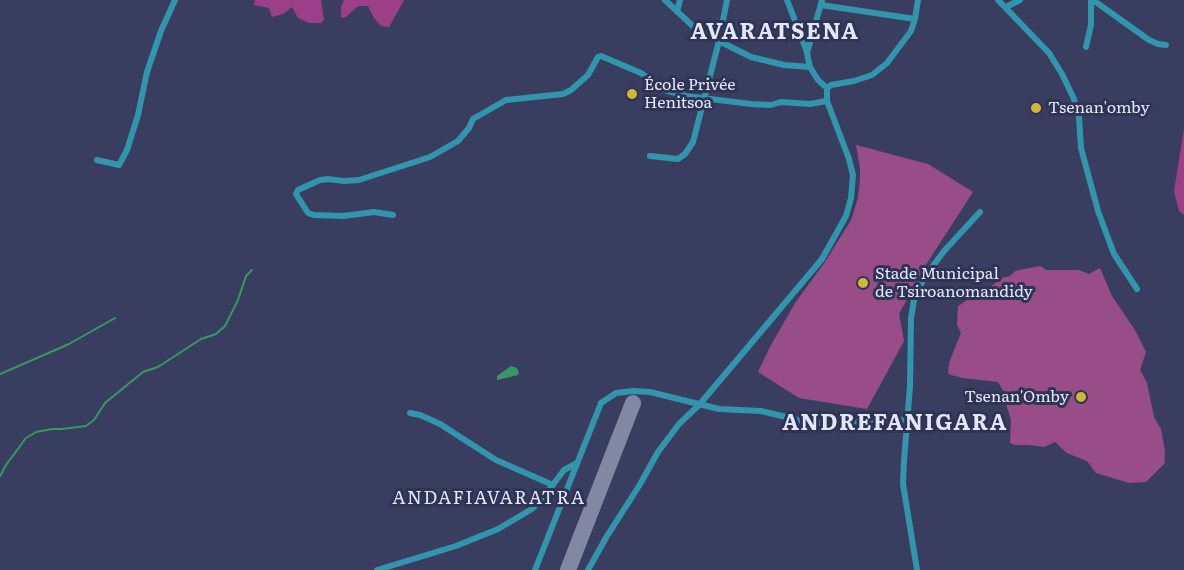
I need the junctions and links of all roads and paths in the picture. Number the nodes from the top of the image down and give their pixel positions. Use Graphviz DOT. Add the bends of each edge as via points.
graph roads {
  1 [pos="175,0"];
  2 [pos="665,0"];
  3 [pos="680,0"];
  4 [pos="727,0"];
  5 [pos="787,0"];
  6 [pos="918,0"];
  7 [pos="999,0"];
  8 [pos="1020,0"];
  9 [pos="1092,0"];
  10 [pos="822,2"];
  11 [pos="1006,7"];
  12 [pos="677,12"];
  13 [pos="915,19"];
  14 [pos="718,41"];
  15 [pos="1166,45"];
  16 [pos="1086,46"];
  17 [pos="807,52"];
  18 [pos="810,67"];
  19 [pos="827,88"];
  20 [pos="705,98"];
  21 [pos="826,101"];
  22 [pos="650,156"];
  23 [pos="98,160"];
  24 [pos="980,212"];
  25 [pos="393,215"];
  26 [pos="1137,289"];
  27 [pos="700,404"];
  28 [pos="410,413"];
  29 [pos="907,420"];
  30 [pos="577,462"];
  31 [pos="553,485"];
  32 [pos="377,570"];
  33 [pos="535,570"];
  34 [pos="588,570"];
  35 [pos="917,570"];
  1 -- 23 [label="street" via="147,72 127,150 119,165"];
  2 -- 12 [label="street"];
  3 -- 12 [label="street"];
  4 -- 14 [label="street"];
  5 -- 17 [label="street"];
  6 -- 13 [label="street"];
  7 -- 11 [label="street"];
  8 -- 11 [label="street"];
  9 -- 15 [label="street" via="1149,40"];
  9 -- 16 [label="street"];
  10 -- 13 [label="street"];
  10 -- 17 [label="street"];
  11 -- 26 [label="street" via="1049,53 1074,99 1081,148 1098,212 1114,254"];
  12 -- 14 [label="street"];
  13 -- 19 [label="street" via="911,31 887,63 872,75"];
  14 -- 18 [label="street" via="751,57"];
  14 -- 20 [label="street"];
  17 -- 18 [label="street"];
  18 -- 19 [label="street"];
  19 -- 21 [label="street"];
  20 -- 21 [label="street" via="771,105"];
  20 -- 22 [label="street" via="693,142 685,154 678,159"];
  20 -- 25 [label="street" via="665,90 641,73 601,56 571,90 506,100 473,119 458,141 430,157 359,180 320,180 296,194 308,213 314,215"];
  21 -- 27 [label="street" via="852,175 846,216 822,259"];
  24 -- 29 [label="street" via="944,251 914,300"];
  27 -- 29 [label="street" via="825,424"];
  27 -- 30 [label="street" via="650,392 616,393 601,403"];
  27 -- 34 [label="street" via="657,452"];
  28 -- 31 [label="street" via="440,424 496,460"];
  29 -- 35 [label="street" via="903,484"];
  30 -- 31 [label="street" via="564,470"];
  30 -- 33 [label="street"];
  31 -- 32 [label="street" via="532,509 498,529"];
}
